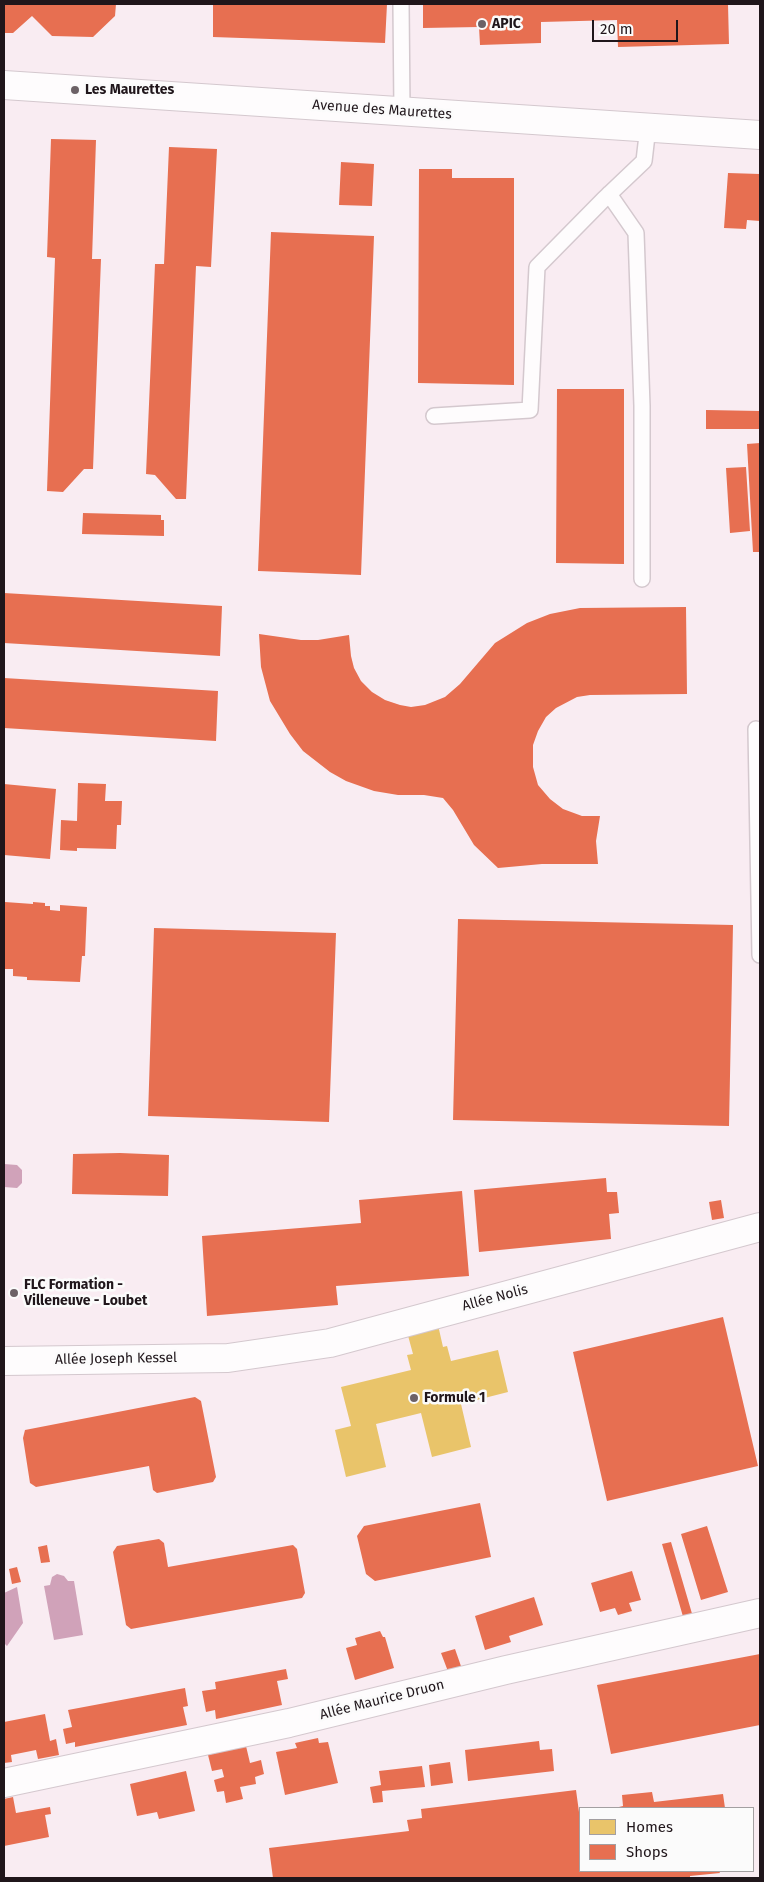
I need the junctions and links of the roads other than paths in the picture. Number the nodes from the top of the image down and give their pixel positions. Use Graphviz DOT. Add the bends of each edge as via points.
graph roads {
  1 [pos="401,4"];
  2 [pos="4,85"];
  3 [pos="402,111"];
  4 [pos="648,127"];
  5 [pos="760,135"];
  6 [pos="609,194"];
  7 [pos="434,416"];
  8 [pos="642,579"];
  9 [pos="756,729"];
  10 [pos="760,955"];
  11 [pos="760,1227"];
  12 [pos="228,1358"];
  13 [pos="4,1361"];
  14 [pos="760,1613"];
  15 [pos="4,1783"];
  1 -- 3 [label="lane"];
  2 -- 3 [label="street, Avenue des Maurettes"];
  3 -- 4 [label="street, Avenue des Maurettes"];
  4 -- 5 [label="street, Avenue des Maurettes"];
  4 -- 6 [label="lane" via="644,161"];
  6 -- 7 [label="lane" via="537,267 530,410"];
  6 -- 8 [label="lane" via="636,233 642,406"];
  9 -- 10 [label="lane"];
  11 -- 12 [label="street, Allée Nolis" via="330,1343"];
  12 -- 13 [label="street, Allée Joseph Kessel"];
  14 -- 15 [label="street, Allée Maurice Druon" via="506,1670 289,1724"];
}
